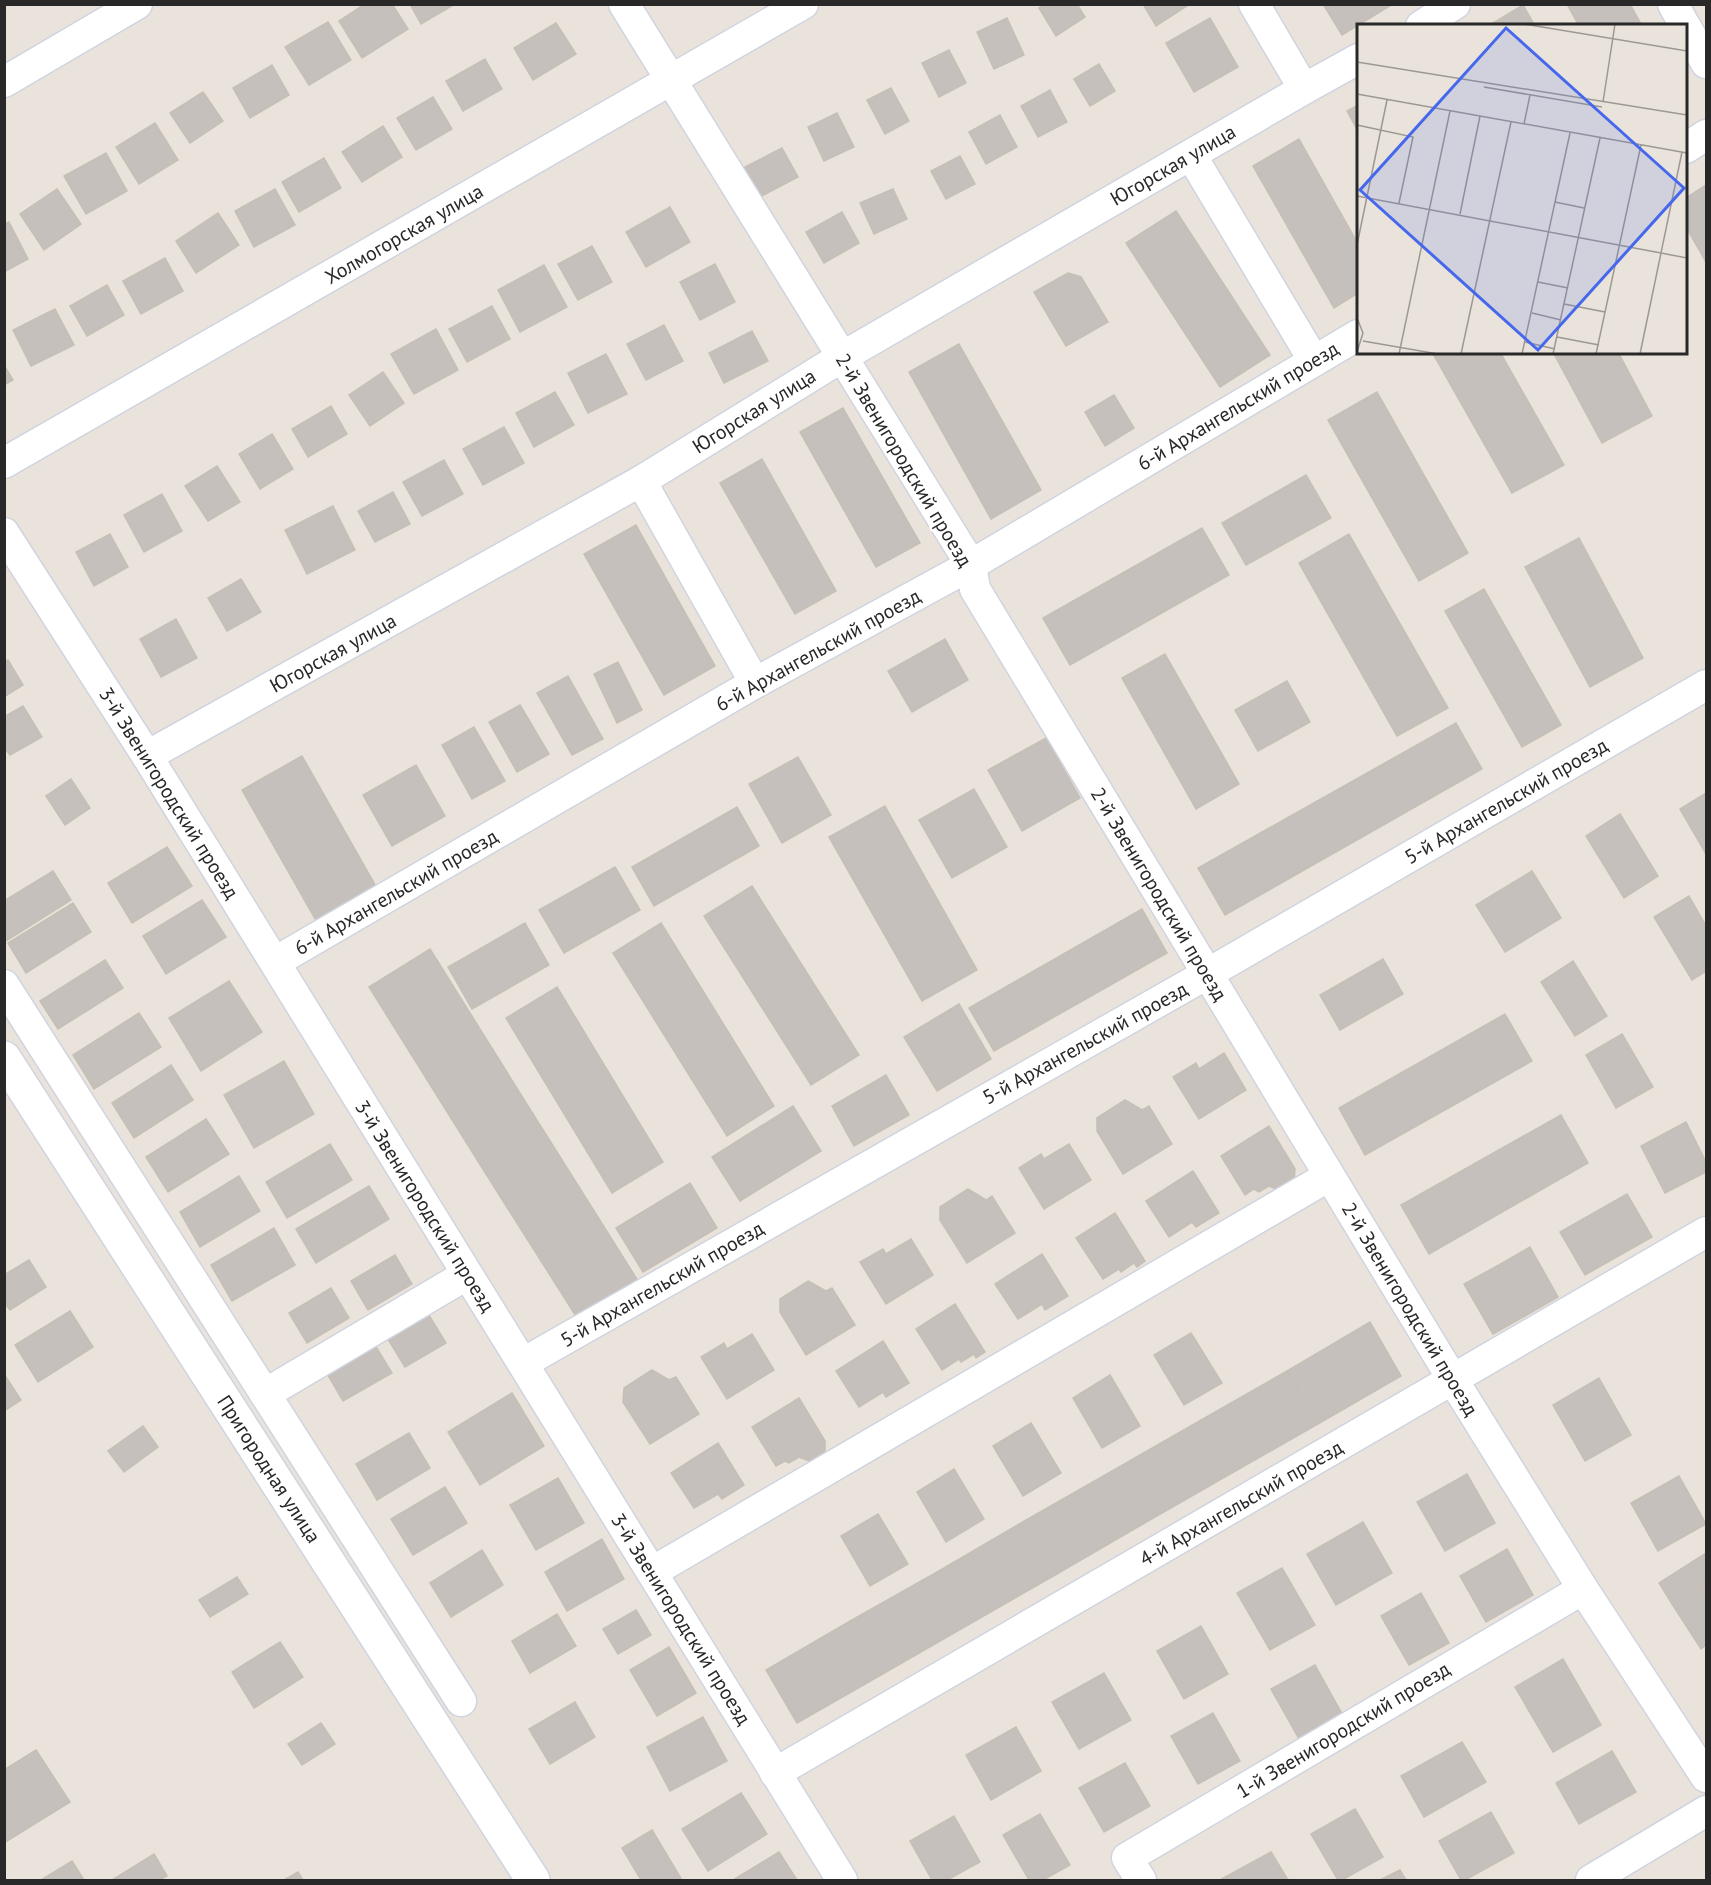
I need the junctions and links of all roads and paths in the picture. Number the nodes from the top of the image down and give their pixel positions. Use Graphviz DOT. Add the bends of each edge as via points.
graph roads {
  1 [pos="137,4"];
  2 [pos="624,4"];
  3 [pos="804,4"];
  4 [pos="1254,4"];
  5 [pos="1455,4"];
  6 [pos="1673,4"];
  7 [pos="1424,24"];
  8 [pos="1684,24"];
  9 [pos="1687,29"];
  10 [pos="1357,60"];
  11 [pos="1707,63"];
  12 [pos="671,81"];
  13 [pos="4,82"];
  14 [pos="1304,89"];
  15 [pos="1707,135"];
  16 [pos="1687,147"];
  17 [pos="1191,155"];
  18 [pos="1357,336"];
  19 [pos="842,357"];
  20 [pos="1314,361"];
  21 [pos="4,463"];
  22 [pos="641,481"];
  23 [pos="4,533"];
  24 [pos="971,565"];
  25 [pos="755,683"];
  26 [pos="1707,684"];
  27 [pos="147,756"];
  28 [pos="275,962"];
  29 [pos="1207,975"];
  30 [pos="4,985"];
  31 [pos="4,1058"];
  32 [pos="1329,1176"];
  33 [pos="1707,1232"];
  34 [pos="466,1275"];
  35 [pos="523,1363"];
  36 [pos="1453,1380"];
  37 [pos="265,1394"];
  38 [pos="652,1572"];
  39 [pos="1582,1589"];
  40 [pos="461,1701"];
  41 [pos="775,1773"];
  42 [pos="1707,1777"];
  43 [pos="1707,1811"];
  44 [pos="533,1881"];
  45 [pos="842,1881"];
  46 [pos="1141,1881"];
  47 [pos="1591,1881"];
  1 -- 13 [label="street"];
  2 -- 12 [label="street, 2-й Звенигородский проезд"];
  3 -- 12 [label="street, Холмогорская улица"];
  4 -- 14 [label="street"];
  5 -- 7 [label="street"];
  6 -- 8 [label="street"];
  9 -- 11 [label="street"];
  10 -- 14 [label="street, Югорская улица"];
  12 -- 19 [label="street, 2-й Звенигородский проезд"];
  12 -- 21 [label="street, Холмогорская улица"];
  14 -- 17 [label="street, Югорская улица"];
  15 -- 16 [label="street"];
  17 -- 19 [label="street, Югорская улица"];
  17 -- 20 [label="street"];
  18 -- 20 [label="street, 6-й Архангельский проезд"];
  19 -- 22 [label="street, Югорская улица"];
  19 -- 24 [label="street, 2-й Звенигородский проезд"];
  20 -- 24 [label="street, 6-й Архангельский проезд"];
  22 -- 25 [label="street"];
  22 -- 27 [label="street, Югорская улица"];
  23 -- 27 [label="street, 3-й Звенигородский проезд"];
  24 -- 25 [label="street, 6-й Архангельский проезд"];
  24 -- 29 [label="street, 2-й Звенигородский проезд" via="975,589"];
  25 -- 28 [label="street, 6-й Архангельский проезд"];
  26 -- 29 [label="street, 5-й Архангельский проезд"];
  27 -- 28 [label="street, 3-й Звенигородский проезд"];
  28 -- 34 [label="street, 3-й Звенигородский проезд"];
  29 -- 32 [label="street, 2-й Звенигородский проезд"];
  29 -- 35 [label="street, 5-й Архангельский проезд"];
  30 -- 37 [label="street"];
  31 -- 44 [label="street, Пригородная улица"];
  32 -- 36 [label="street, 2-й Звенигородский проезд"];
  32 -- 38 [label="street"];
  33 -- 36 [label="street, 4-й Архангельский проезд"];
  34 -- 35 [label="street, 3-й Звенигородский проезд"];
  34 -- 37 [label="street"];
  35 -- 38 [label="street, 3-й Звенигородский проезд"];
  36 -- 39 [label="street, 2-й Звенигородский проезд"];
  36 -- 41 [label="street, 4-й Архангельский проезд"];
  37 -- 40 [label="street"];
  38 -- 41 [label="street, 3-й Звенигородский проезд"];
  39 -- 42 [label="street, 2-й Звенигородский проезд"];
  39 -- 46 [label="street, 1-й Звенигородский проезд" via="1127,1858"];
  41 -- 45 [label="street, 3-й Звенигородский проезд"];
  43 -- 47 [label="street"];
}
